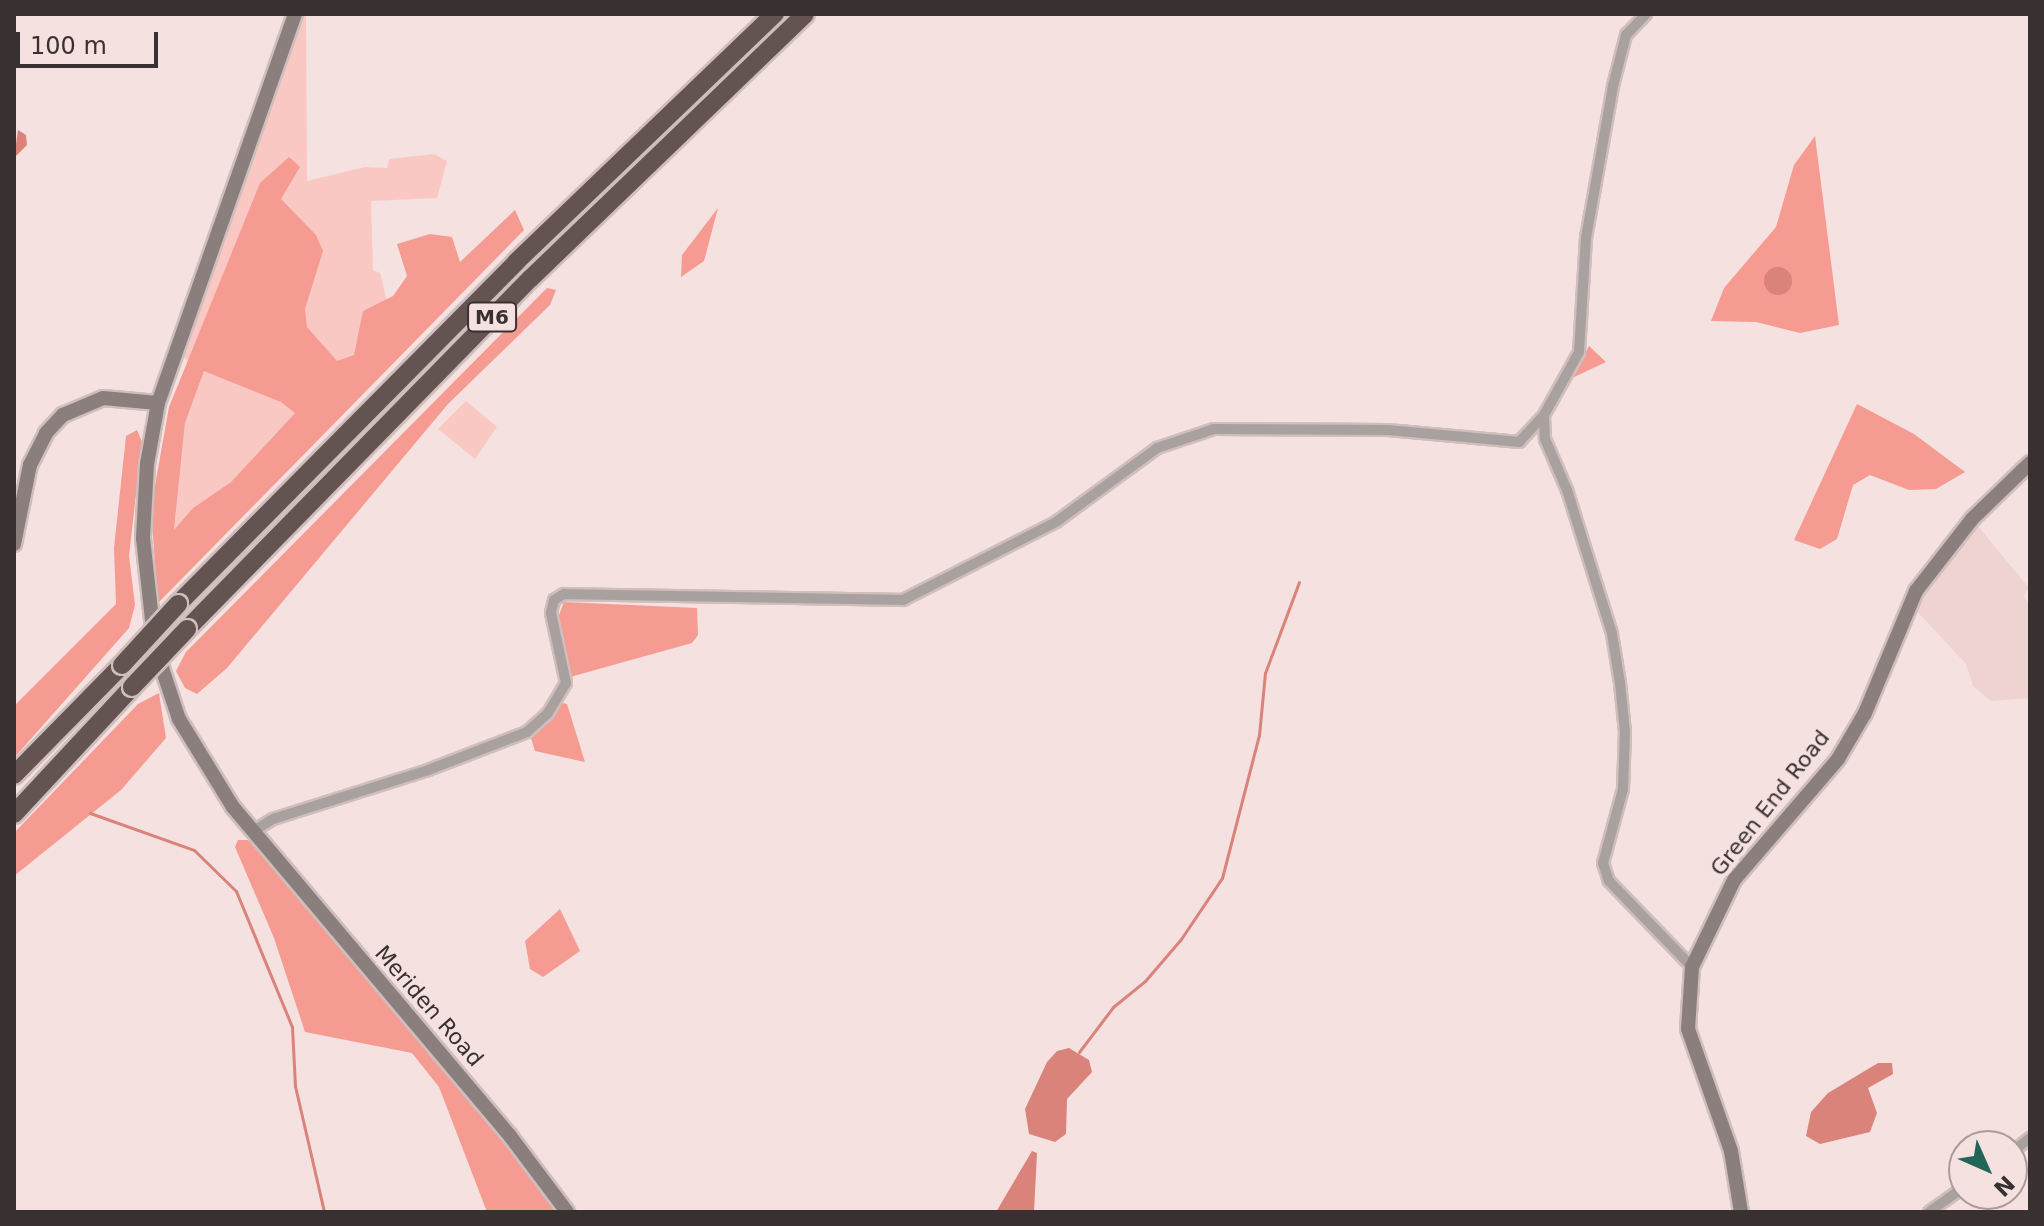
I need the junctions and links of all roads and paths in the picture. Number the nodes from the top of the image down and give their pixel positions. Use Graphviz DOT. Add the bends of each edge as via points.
graph roads {
  1 [pos="295,14"];
  2 [pos="775,14"];
  3 [pos="805,14"];
  4 [pos="1646,14"];
  5 [pos="158,403"];
  6 [pos="1544,415"];
  7 [pos="1545,439"];
  8 [pos="1519,442"];
  9 [pos="2030,463"];
  10 [pos="14,544"];
  11 [pos="14,775"];
  12 [pos="14,814"];
  13 [pos="252,832"];
  14 [pos="1692,967"];
  15 [pos="1948,1198"];
  16 [pos="567,1212"];
  17 [pos="1741,1212"];
  18 [pos="1929,1212"];
  1 -- 5 [label="main road, Meriden Road"];
  2 -- 11 [label="highway, M6, bridge" via="516,262"];
  3 -- 12 [label="highway, M6, bridge" via="531,278"];
  4 -- 6 [label="street" via="1626,35 1613,86 1586,238 1579,352"];
  5 -- 10 [label="main road" via="103,398 63,415 46,433 30,465"];
  5 -- 13 [label="main road, Meriden Road" via="147,464 143,538 155,647 192,743"];
  6 -- 7 [label="street"];
  6 -- 8 [label="street"];
  7 -- 8 [label="street"];
  7 -- 14 [label="street" via="1608,622 1620,683 1623,789 1603,863 1609,881"];
  8 -- 13 [label="street" via="1388,430 1214,429 1157,448 1056,522 903,600 564,594 554,600 551,613 566,683 548,713 527,732 273,819"];
  9 -- 14 [label="main road, Green End Road" via="1972,519 1916,591 1865,713 1838,759 1734,880"];
  13 -- 16 [label="main road, Meriden Road" via="490,1112"];
  14 -- 17 [label="main road, Green End Road" via="1688,1029 1731,1151"];
  15 -- 18 [label="street"];
}
